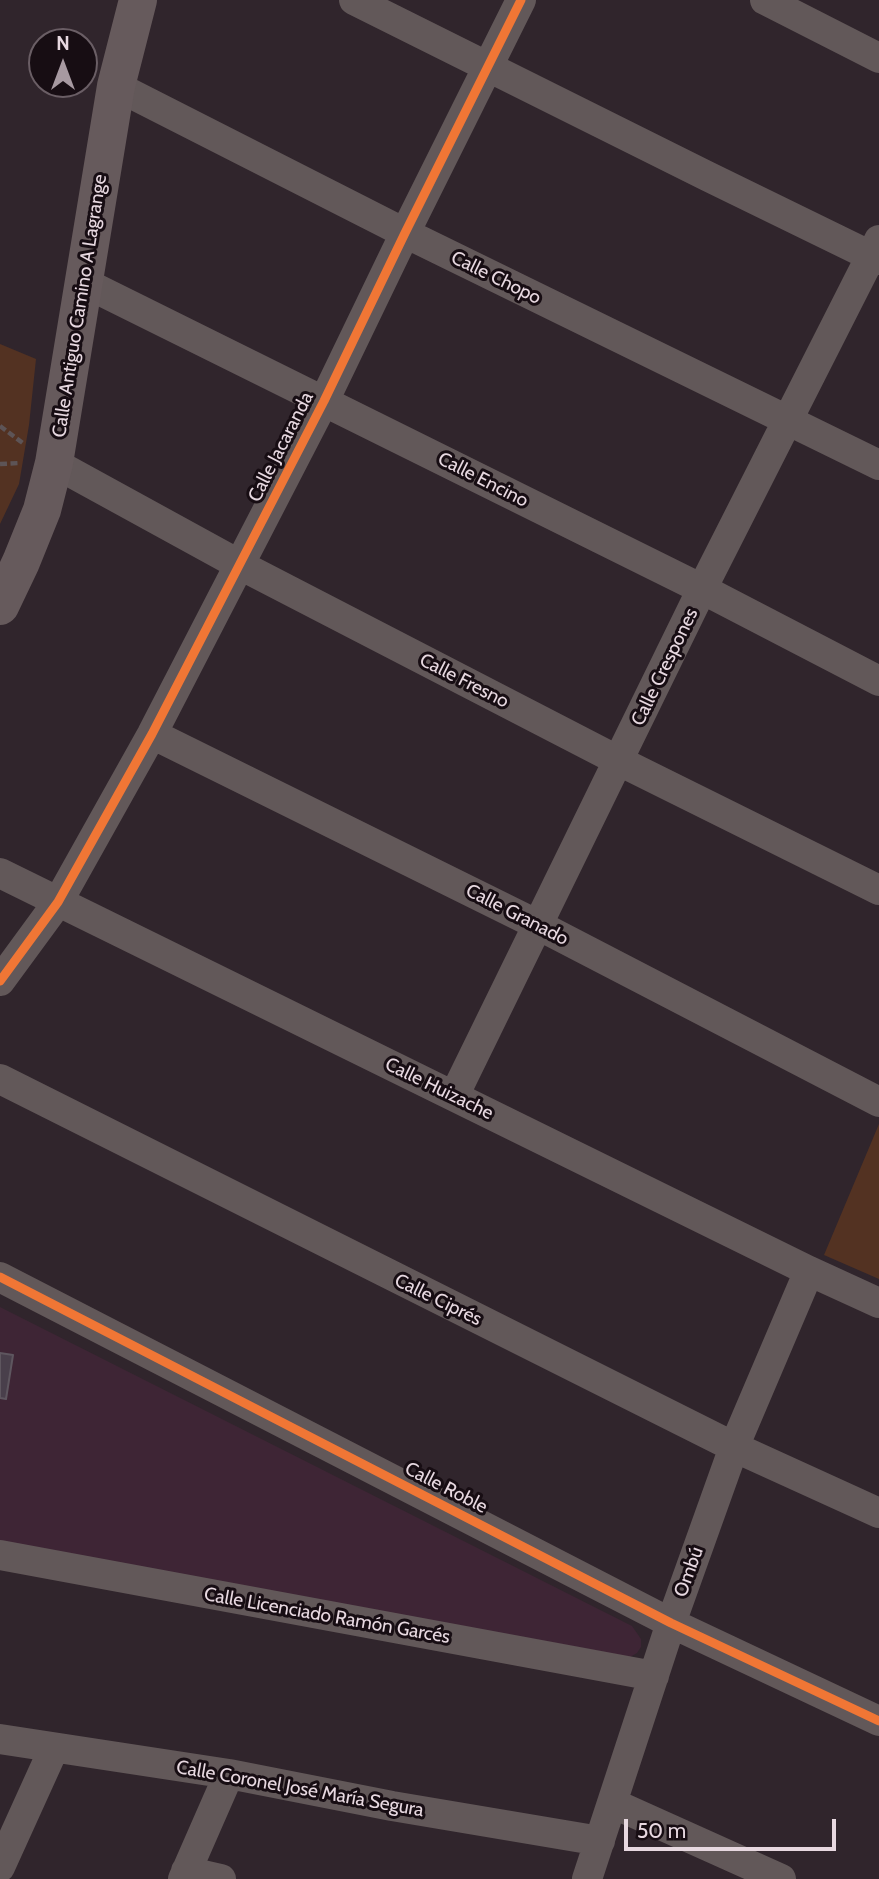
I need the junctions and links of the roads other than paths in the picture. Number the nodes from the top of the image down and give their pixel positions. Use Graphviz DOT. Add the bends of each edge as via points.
graph roads {
  1 [pos="138,0"];
  2 [pos="355,0"];
  3 [pos="522,0"];
  4 [pos="765,0"];
  5 [pos="879,58"];
  6 [pos="488,68"];
  7 [pos="116,86"];
  8 [pos="405,233"];
  9 [pos="876,252"];
  10 [pos="85,283"];
  11 [pos="324,401"];
  12 [pos="788,419"];
  13 [pos="54,463"];
  14 [pos="879,465"];
  15 [pos="240,565"];
  16 [pos="702,589"];
  17 [pos="0,606"];
  18 [pos="879,681"];
  19 [pos="152,734"];
  20 [pos="619,761"];
  21 [pos="0,873"];
  22 [pos="879,890"];
  23 [pos="58,902"];
  24 [pos="538,925"];
  25 [pos="0,981"];
  26 [pos="0,1079"];
  27 [pos="454,1096"];
  28 [pos="879,1102"];
  29 [pos="809,1271"];
  30 [pos="0,1277"];
  31 [pos="879,1303"];
  32 [pos="734,1447"];
  33 [pos="879,1513"];
  34 [pos="0,1555"];
  35 [pos="671,1623"];
  36 [pos="654,1676"];
  37 [pos="879,1721"];
  38 [pos="0,1739"];
  39 [pos="54,1748"];
  40 [pos="229,1774"];
  41 [pos="612,1802"];
  42 [pos="600,1841"];
  43 [pos="0,1867"];
  44 [pos="184,1875"];
  45 [pos="221,1879"];
  46 [pos="587,1879"];
  47 [pos="780,1879"];
  1 -- 7 [label="street, Calle Antiguo Camino A Lagrange"];
  2 -- 6 [label="street"];
  3 -- 6 [label="street, Calle Jacaranda"];
  4 -- 5 [label="street"];
  6 -- 8 [label="street, Calle Jacaranda"];
  6 -- 9 [label="street"];
  7 -- 8 [label="street, Calle Chopo"];
  7 -- 10 [label="street, Calle Antiguo Camino A Lagrange"];
  8 -- 11 [label="street, Calle Jacaranda"];
  8 -- 12 [label="street, Calle Chopo"];
  9 -- 12 [label="street, Calle Crespones"];
  10 -- 11 [label="street, Calle Encino"];
  10 -- 13 [label="street, Calle Antiguo Camino A Lagrange"];
  11 -- 15 [label="street, Calle Jacaranda"];
  11 -- 16 [label="street, Calle Encino"];
  12 -- 14 [label="street, Calle Chopo"];
  12 -- 16 [label="street, Calle Crespones"];
  13 -- 15 [label="street, Calle Fresno"];
  13 -- 17 [label="street, Calle Antiguo Camino A Lagrange" via="41,510"];
  15 -- 19 [label="street, Calle Jacaranda"];
  15 -- 20 [label="street, Calle Fresno"];
  16 -- 18 [label="street, Calle Encino"];
  16 -- 20 [label="street, Calle Crespones"];
  19 -- 23 [label="street, Calle Jacaranda"];
  19 -- 24 [label="street, Calle Granado"];
  20 -- 22 [label="street, Calle Fresno"];
  20 -- 24 [label="street, Calle Crespones"];
  21 -- 23 [label="street, Calle Huizache"];
  23 -- 25 [label="street, Calle Jacaranda"];
  23 -- 27 [label="street, Calle Huizache"];
  24 -- 27 [label="street, Calle Crespones"];
  24 -- 28 [label="street, Calle Granado"];
  26 -- 32 [label="street, Calle Ciprés"];
  27 -- 29 [label="street, Calle Huizache"];
  29 -- 31 [label="street, Calle Huizache"];
  29 -- 32 [label="street, Ombú"];
  30 -- 35 [label="street, Calle Roble"];
  32 -- 33 [label="street, Calle Ciprés"];
  32 -- 35 [label="street, Ombú"];
  34 -- 36 [label="street, Calle Licenciado Ramón Garcés"];
  35 -- 36 [label="street, Ombú"];
  35 -- 37 [label="street, Calle Roble"];
  36 -- 41 [label="street, Ombú"];
  38 -- 39 [label="street, Calle Coronel José María Segura"];
  39 -- 40 [label="street, Calle Coronel José María Segura"];
  39 -- 43 [label="street"];
  40 -- 42 [label="street, Calle Coronel José María Segura"];
  40 -- 44 [label="street"];
  41 -- 42 [label="street, Ombú"];
  41 -- 47 [label="street"];
  42 -- 46 [label="street, Ombú"];
  44 -- 45 [label="street"];
}
